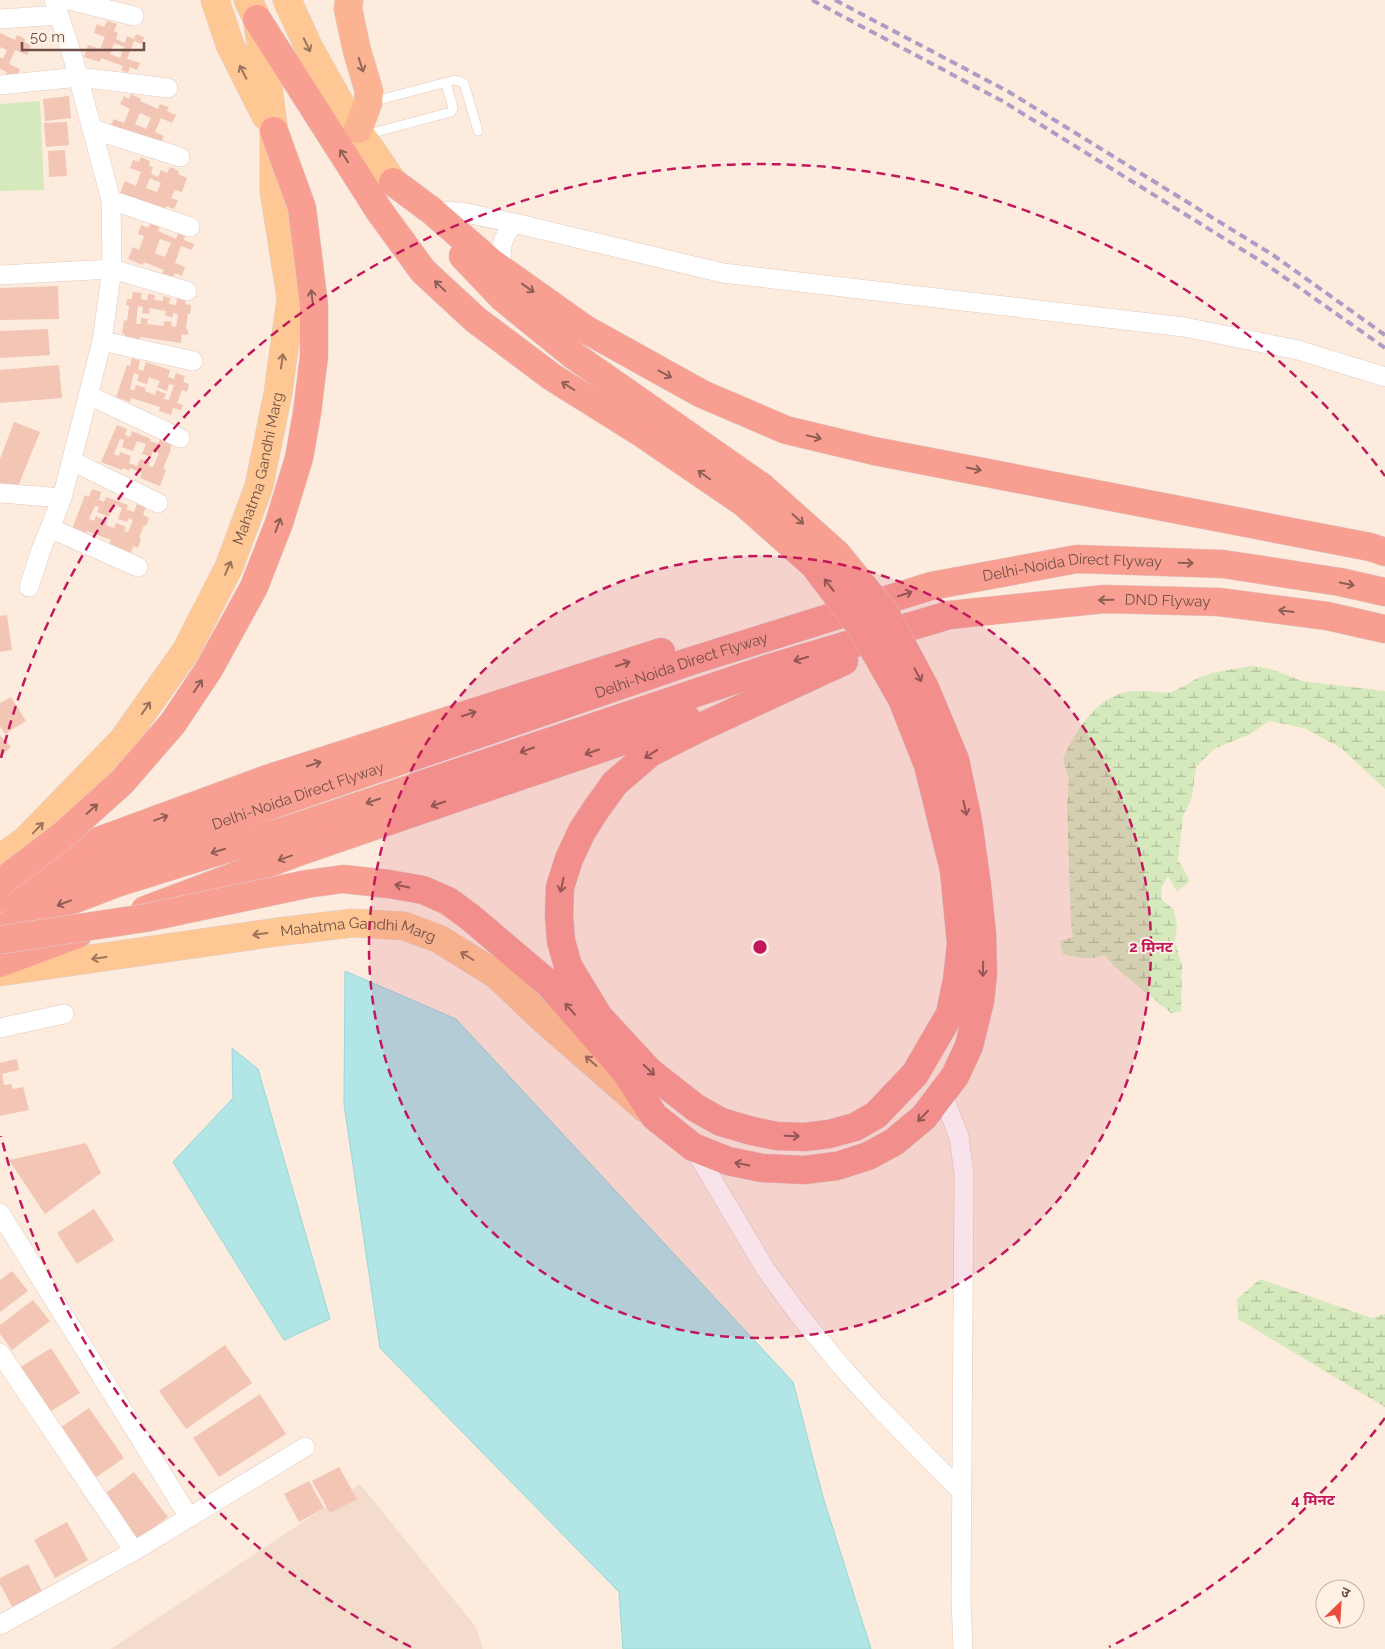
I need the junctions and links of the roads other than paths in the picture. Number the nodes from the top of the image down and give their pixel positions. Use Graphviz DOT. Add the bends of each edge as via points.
graph roads {
  1 [pos="215,0"];
  2 [pos="288,0"];
  3 [pos="349,0"];
  4 [pos="61,5"];
  5 [pos="252,9"];
  6 [pos="134,16"];
  7 [pos="0,19"];
  8 [pos="79,77"];
  9 [pos="446,83"];
  10 [pos="0,85"];
  11 [pos="168,88"];
  12 [pos="368,103"];
  13 [pos="92,129"];
  14 [pos="274,131"];
  15 [pos="478,131"];
  16 [pos="360,133"];
  17 [pos="180,157"];
  18 [pos="393,182"];
  19 [pos="111,200"];
  20 [pos="432,211"];
  21 [pos="514,223"];
  22 [pos="190,227"];
  23 [pos="112,268"];
  24 [pos="501,269"];
  25 [pos="0,275"];
  26 [pos="187,291"];
  27 [pos="102,342"];
  28 [pos="193,361"];
  29 [pos="1385,376"];
  30 [pos="88,395"];
  31 [pos="180,438"];
  32 [pos="72,461"];
  33 [pos="0,493"];
  34 [pos="753,495"];
  35 [pos="62,498"];
  36 [pos="158,503"];
  37 [pos="50,528"];
  38 [pos="1385,552"];
  39 [pos="138,567"];
  40 [pos="29,587"];
  41 [pos="1385,592"];
  42 [pos="949,615"];
  43 [pos="822,620"];
  44 [pos="1385,629"];
  45 [pos="804,679"];
  46 [pos="2,858"];
  47 [pos="0,883"];
  48 [pos="0,898"];
  49 [pos="0,928"];
  50 [pos="0,940"];
  51 [pos="0,963"];
  52 [pos="0,972"];
  53 [pos="64,1014"];
  54 [pos="0,1028"];
  55 [pos="942,1093"];
  56 [pos="654,1116"];
  57 [pos="693,1147"];
  58 [pos="0,1213"];
  59 [pos="0,1353"];
  60 [pos="304,1447"];
  61 [pos="962,1492"];
  62 [pos="189,1517"];
  63 [pos="134,1551"];
  64 [pos="1,1619"];
  65 [pos="963,1649"];
  14 -- 1 [label="main road, one-way" via="230,45"];
  2 -- 16 [label="main road, one-way" via="309,48 342,108"];
  3 -- 12 [label="highway, one-way" via="356,51 369,91"];
  4 -- 6 [label="street"];
  4 -- 7 [label="street"];
  4 -- 8 [label="street"];
  5 -- 14 [label="main road, Mahatma Gandhi Marg"];
  34 -- 5 [label="highway, one-way" via="643,434 552,377 476,320 423,271 380,212"];
  8 -- 10 [label="street"];
  8 -- 11 [label="street"];
  8 -- 13 [label="street"];
  9 -- 12 [label="lane"];
  9 -- 15 [label="lane" via="455,80 464,83"];
  9 -- 16 [label="lane" via="453,108 451,112"];
  12 -- 16 [label="highway"];
  13 -- 17 [label="street"];
  13 -- 19 [label="street"];
  46 -- 14 [label="main road, Mahatma Gandhi Marg, one-way" via="26,840 123,740 186,651 229,567 256,495 278,393 291,298 274,191"];
  47 -- 14 [label="highway, one-way, bridge" via="62,836 122,782 173,723 209,669 254,587 280,523 299,458 307,413 314,356 314,305 302,208"];
  16 -- 18 [label="main road"];
  18 -- 20 [label="highway"];
  18 -- 34 [label="highway" via="503,298"];
  19 -- 22 [label="street"];
  19 -- 23 [label="street"];
  20 -- 21 [label="street" via="461,212"];
  20 -- 24 [label="highway"];
  21 -- 24 [label="street" via="504,236"];
  21 -- 29 [label="street" via="723,273 1184,327 1298,350"];
  23 -- 25 [label="street"];
  23 -- 26 [label="street"];
  23 -- 27 [label="street"];
  24 -- 38 [label="highway, one-way" via="584,329 702,394 786,430 874,451 1163,505 1370,546"];
  27 -- 28 [label="street"];
  27 -- 30 [label="street"];
  30 -- 31 [label="street"];
  30 -- 32 [label="street"];
  32 -- 35 [label="street"];
  32 -- 36 [label="street"];
  33 -- 35 [label="street"];
  45 -- 34 [label="highway, one-way, bridge" via="650,753 615,783 582,831 569,859 560,888 559,915 561,941 568,966 598,1017 650,1072 696,1108 721,1122 777,1136 805,1137 855,1127 876,1115 915,1074 950,1014 962,944 954,870 928,765 902,699 861,627"];
  34 -- 55 [label="highway, one-way, bridge" via="837,554 885,613 925,688 955,760 978,886 983,973 969,1046 955,1076"];
  35 -- 37 [label="street"];
  37 -- 39 [label="street"];
  37 -- 40 [label="street"];
  43 -- 41 [label="highway, Delhi-Noida Direct Flyway, one-way" via="931,586 1078,559 1223,564"];
  44 -- 42 [label="highway, DND Flyway, one-way" via="1327,616 1219,602 1104,600"];
  42 -- 45 [label="highway"];
  42 -- 49 [label="highway, Delhi-Noida Direct Flyway, one-way" via="767,669 290,829 117,883"];
  46 -- 43 [label="highway, one-way" via="267,779 734,628"];
  43 -- 48 [label="highway, Delhi-Noida Direct Flyway" via="691,661"];
  45 -- 51 [label="highway, one-way" via="304,850"];
  56 -- 50 [label="highway, one-way, bridge" via="626,1072 550,985 470,917 448,901 423,890 343,879 145,918"];
  56 -- 52 [label="main road, Mahatma Gandhi Marg, one-way" via="497,975 439,939 404,926 353,923"];
  53 -- 54 [label="street"];
  55 -- 57 [label="highway, one-way" via="924,1117 894,1142 868,1156 837,1166 804,1170 762,1168 728,1161"];
  55 -- 61 [label="street" via="959,1137 964,1174"];
  56 -- 57 [label="highway"];
  57 -- 61 [label="street" via="766,1270 799,1315 878,1407"];
  58 -- 62 [label="street"];
  59 -- 63 [label="street"];
  60 -- 62 [label="street"];
  61 -- 65 [label="street"];
  62 -- 63 [label="street"];
  63 -- 64 [label="street"];
}
